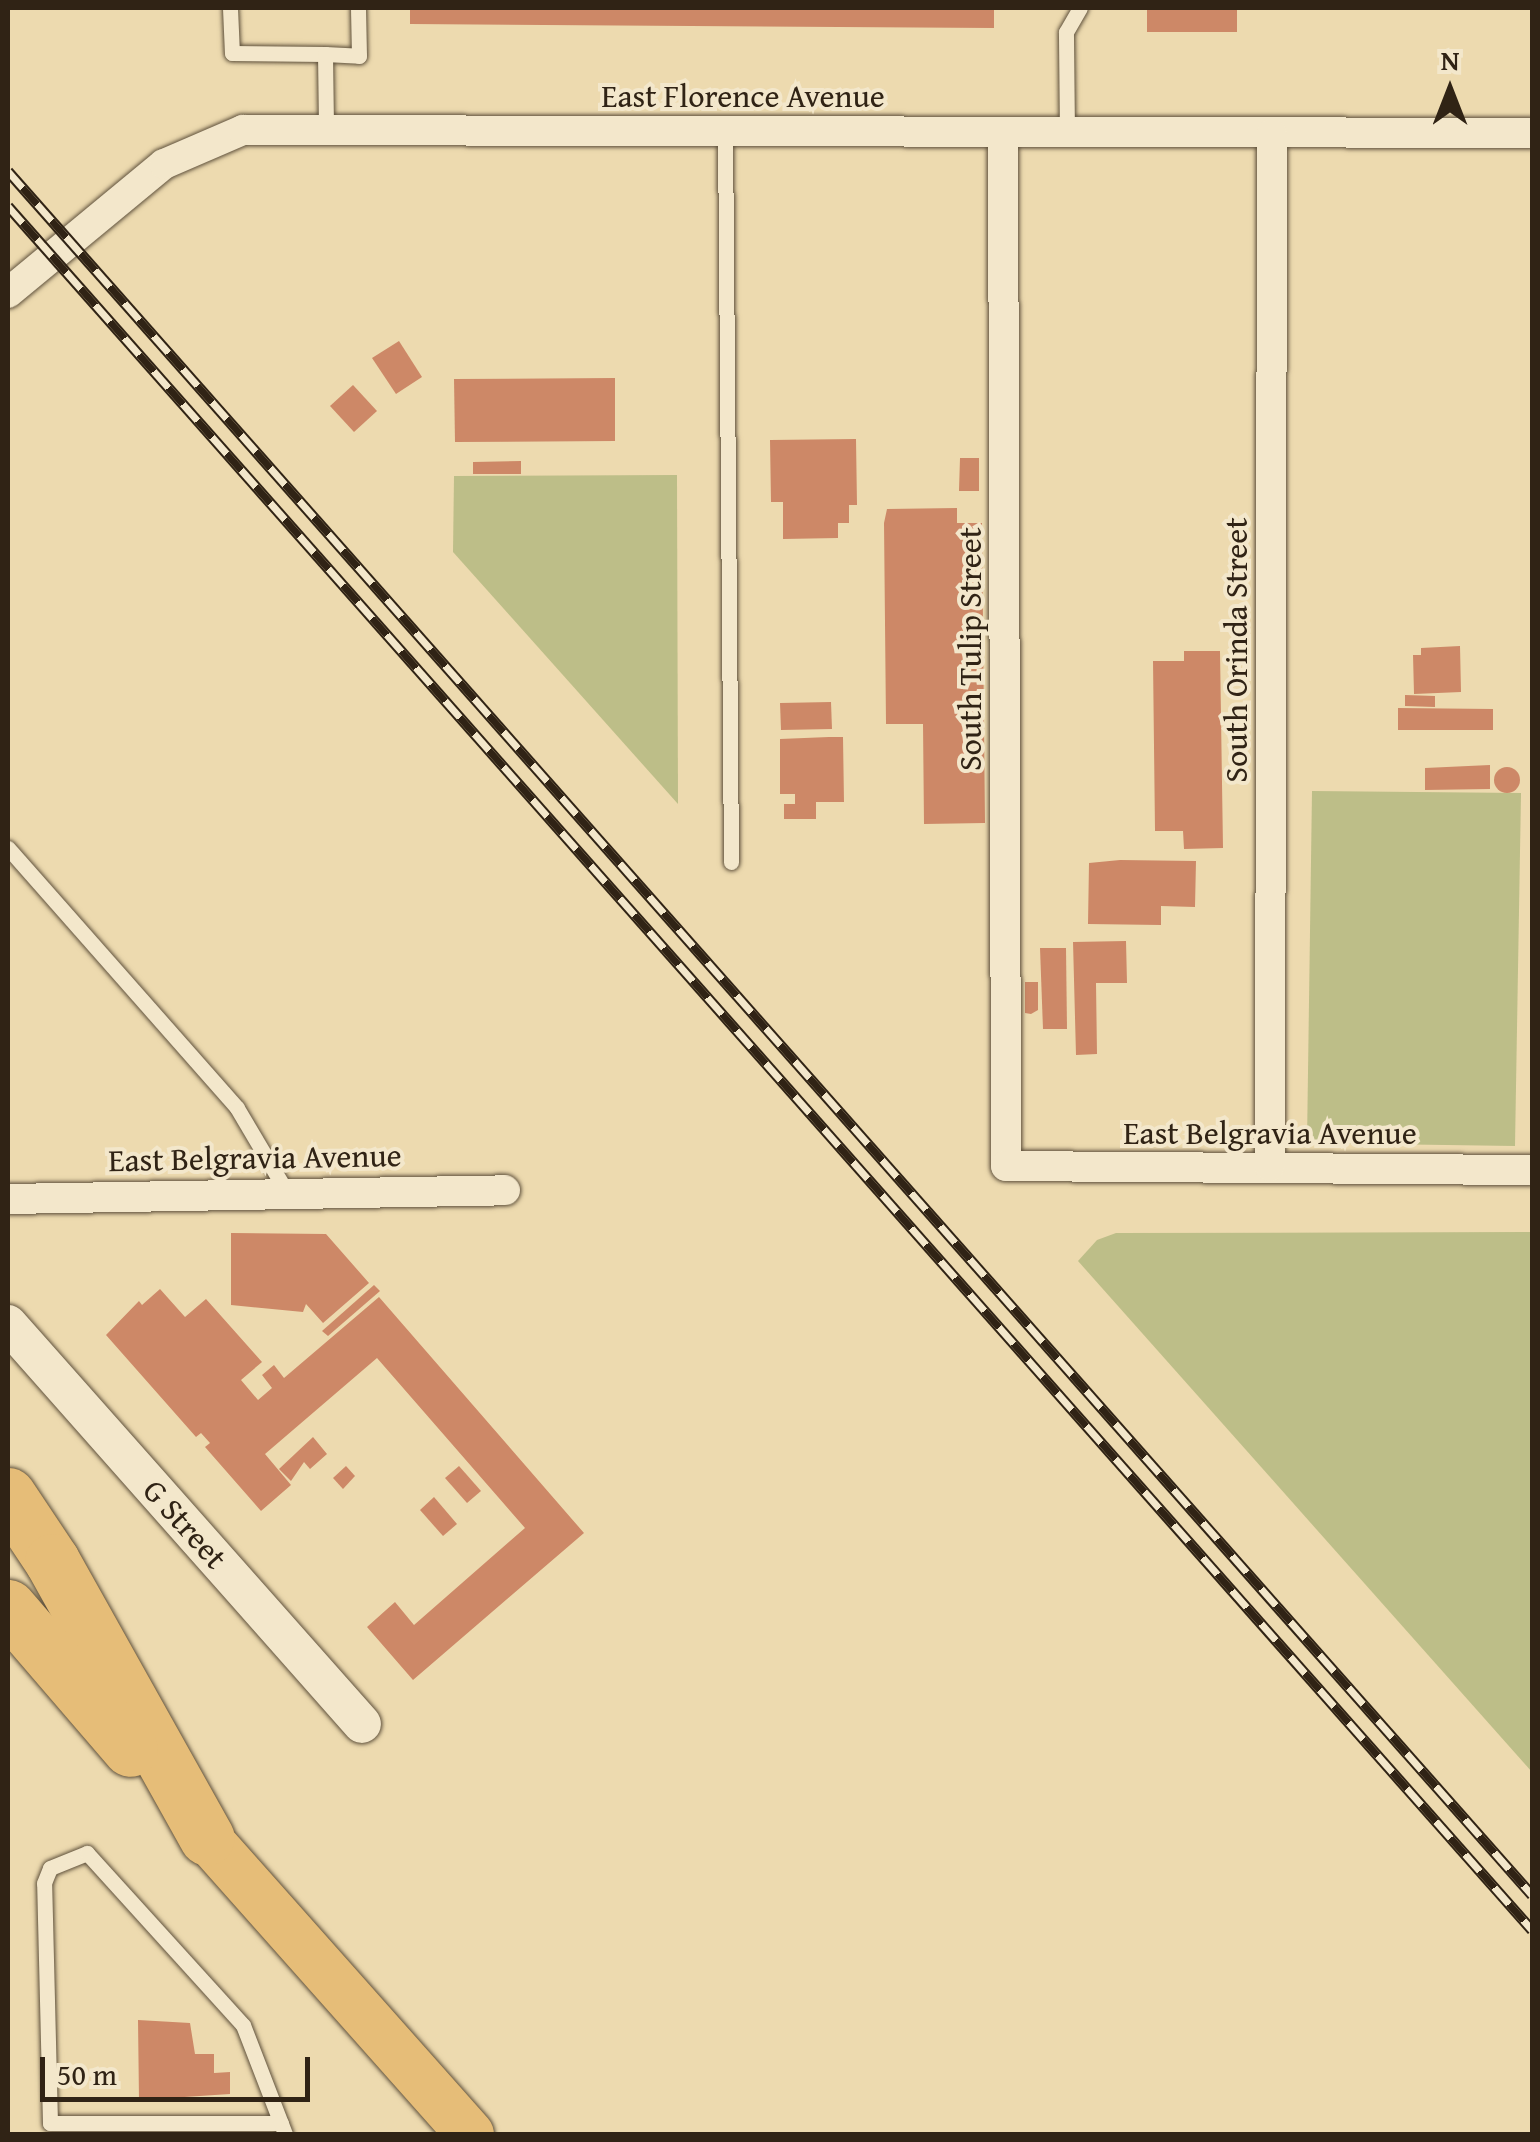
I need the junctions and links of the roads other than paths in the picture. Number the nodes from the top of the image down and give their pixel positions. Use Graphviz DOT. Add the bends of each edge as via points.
graph roads {
  1 [pos="230,8"];
  2 [pos="358,8"];
  3 [pos="1080,8"];
  4 [pos="325,54"];
  5 [pos="326,128"];
  6 [pos="725,132"];
  7 [pos="1003,132"];
  8 [pos="1067,133"];
  9 [pos="1532,133"];
  10 [pos="1272,134"];
  11 [pos="8,293"];
  12 [pos="8,848"];
  13 [pos="731,862"];
  14 [pos="1006,1166"];
  15 [pos="1270,1166"];
  16 [pos="1532,1170"];
  17 [pos="504,1190"];
  18 [pos="286,1191"];
  19 [pos="8,1198"];
  20 [pos="8,1324"];
  21 [pos="8,1495"];
  22 [pos="8,1607"];
  23 [pos="362,1724"];
  24 [pos="207,1838"];
  25 [pos="283,2129"];
  26 [pos="470,2134"];
  1 -- 4 [label="lane" via="232,53"];
  2 -- 4 [label="lane" via="359,56"];
  3 -- 8 [label="lane" via="1066,32"];
  4 -- 5 [label="lane"];
  5 -- 6 [label="street, East Florence Avenue"];
  5 -- 11 [label="street, East Florence Avenue" via="243,130 194,146"];
  6 -- 7 [label="street, East Florence Avenue"];
  6 -- 13 [label="lane"];
  7 -- 8 [label="street, East Florence Avenue"];
  7 -- 14 [label="street, South Tulip Street"];
  8 -- 10 [label="street, East Florence Avenue"];
  9 -- 10 [label="street, East Florence Avenue"];
  10 -- 15 [label="street, South Orinda Street"];
  12 -- 18 [label="lane" via="237,1108"];
  14 -- 15 [label="street, East Belgravia Avenue"];
  15 -- 16 [label="street, East Belgravia Avenue"];
  17 -- 18 [label="street, East Belgravia Avenue"];
  18 -- 19 [label="street, East Belgravia Avenue"];
  20 -- 23 [label="street, G Street"];
  21 -- 24 [label="highway"];
  22 -- 24 [label="highway"];
  24 -- 26 [label="main road"];
  25 -- 25 [label="lane" via="244,2025 86,1853 50,1868 44,1883 50,2124"];
}
